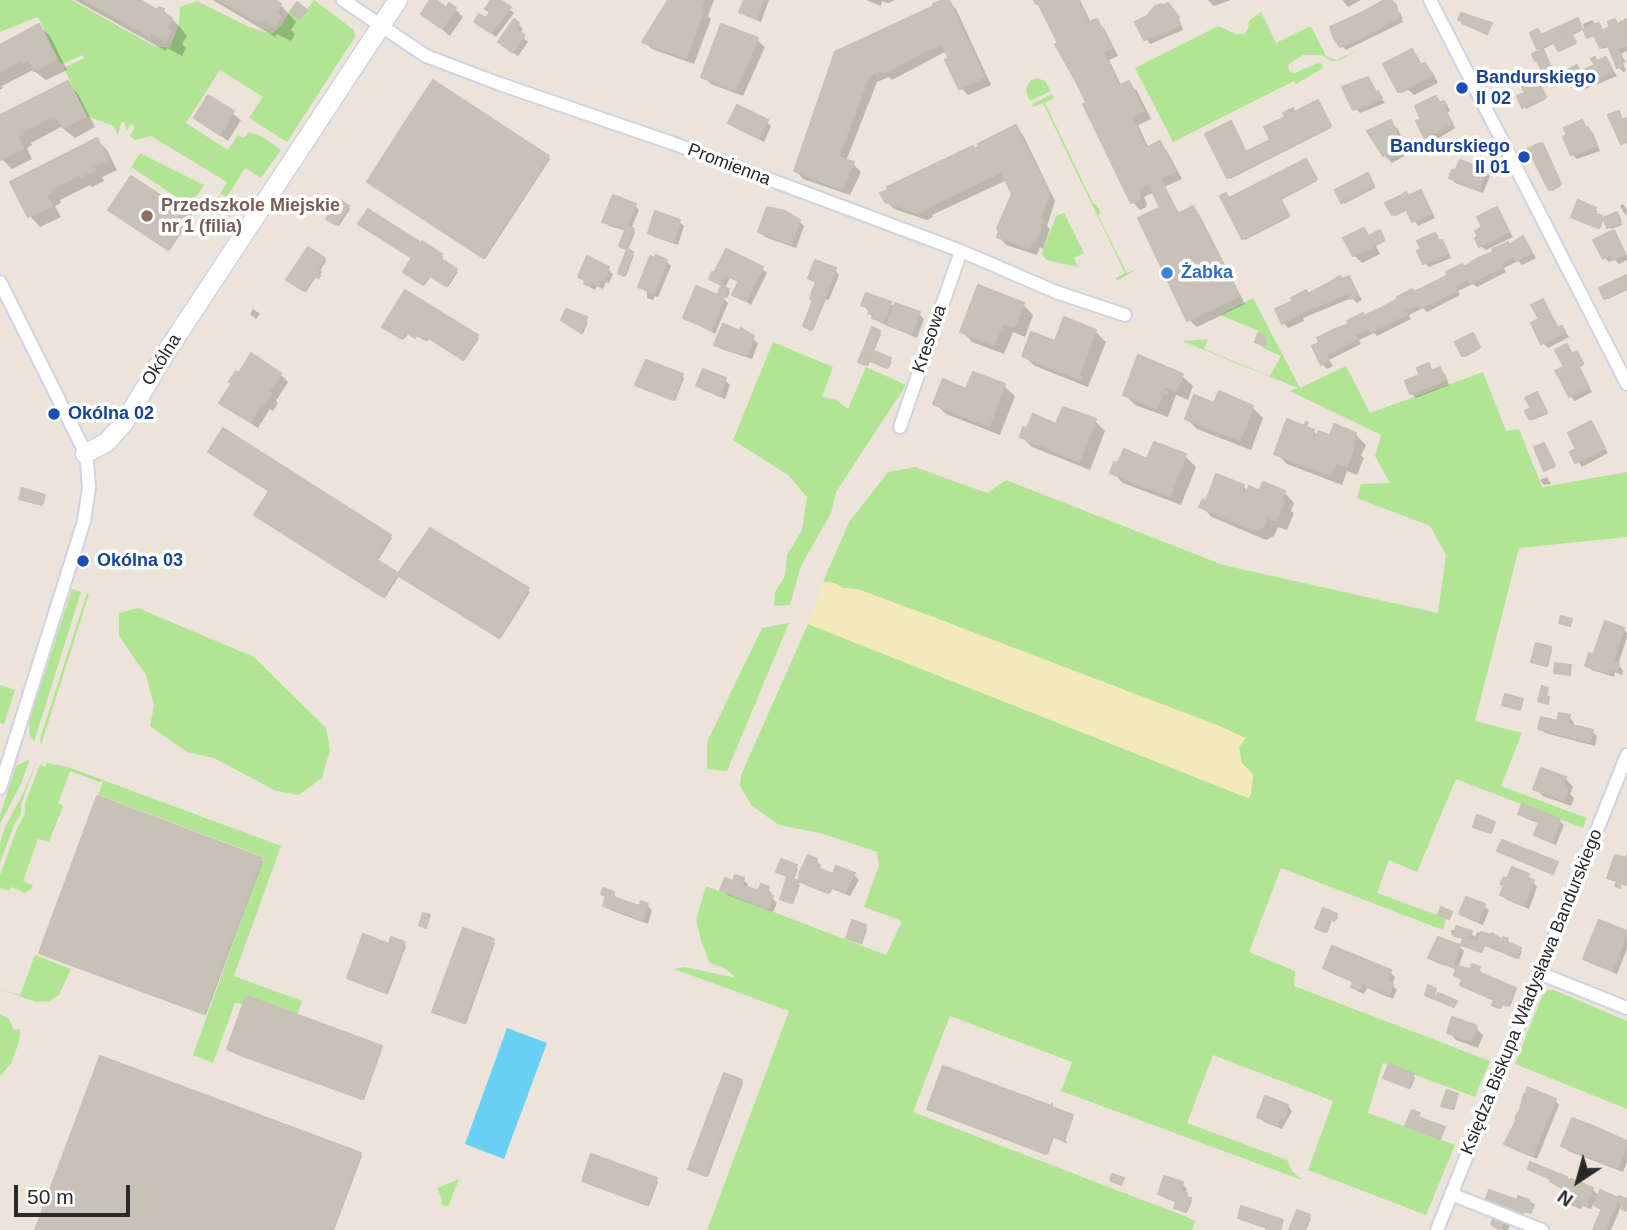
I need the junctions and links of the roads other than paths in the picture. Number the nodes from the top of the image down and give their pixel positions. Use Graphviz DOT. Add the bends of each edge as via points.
graph roads {
  1 [pos="342,0"];
  2 [pos="398,0"];
  3 [pos="1430,0"];
  4 [pos="380,27"];
  5 [pos="961,251"];
  6 [pos="0,282"];
  7 [pos="1125,315"];
  8 [pos="1627,384"];
  9 [pos="900,426"];
  10 [pos="85,454"];
  11 [pos="1627,754"];
  12 [pos="0,788"];
  13 [pos="1539,973"];
  14 [pos="1627,1008"];
  15 [pos="1451,1194"];
  16 [pos="1437,1230"];
  17 [pos="1542,1230"];
  1 -- 4 [label="street, Promienna"];
  2 -- 4 [label="street, Okólna"];
  3 -- 8 [label="street"];
  4 -- 5 [label="street, Promienna" via="438,61"];
  4 -- 10 [label="street, Okólna" via="124,423 107,442"];
  5 -- 7 [label="street, Promienna" via="1056,292"];
  5 -- 9 [label="street, Kresowa"];
  6 -- 10 [label="street"];
  10 -- 12 [label="street" via="86,514"];
  11 -- 13 [label="street, Księdza Biskupa Władysława Bandurskiego"];
  13 -- 14 [label="street"];
  13 -- 15 [label="street, Księdza Biskupa Władysława Bandurskiego"];
  15 -- 16 [label="street, Księdza Biskupa Władysława Bandurskiego"];
  15 -- 17 [label="street"];
}
